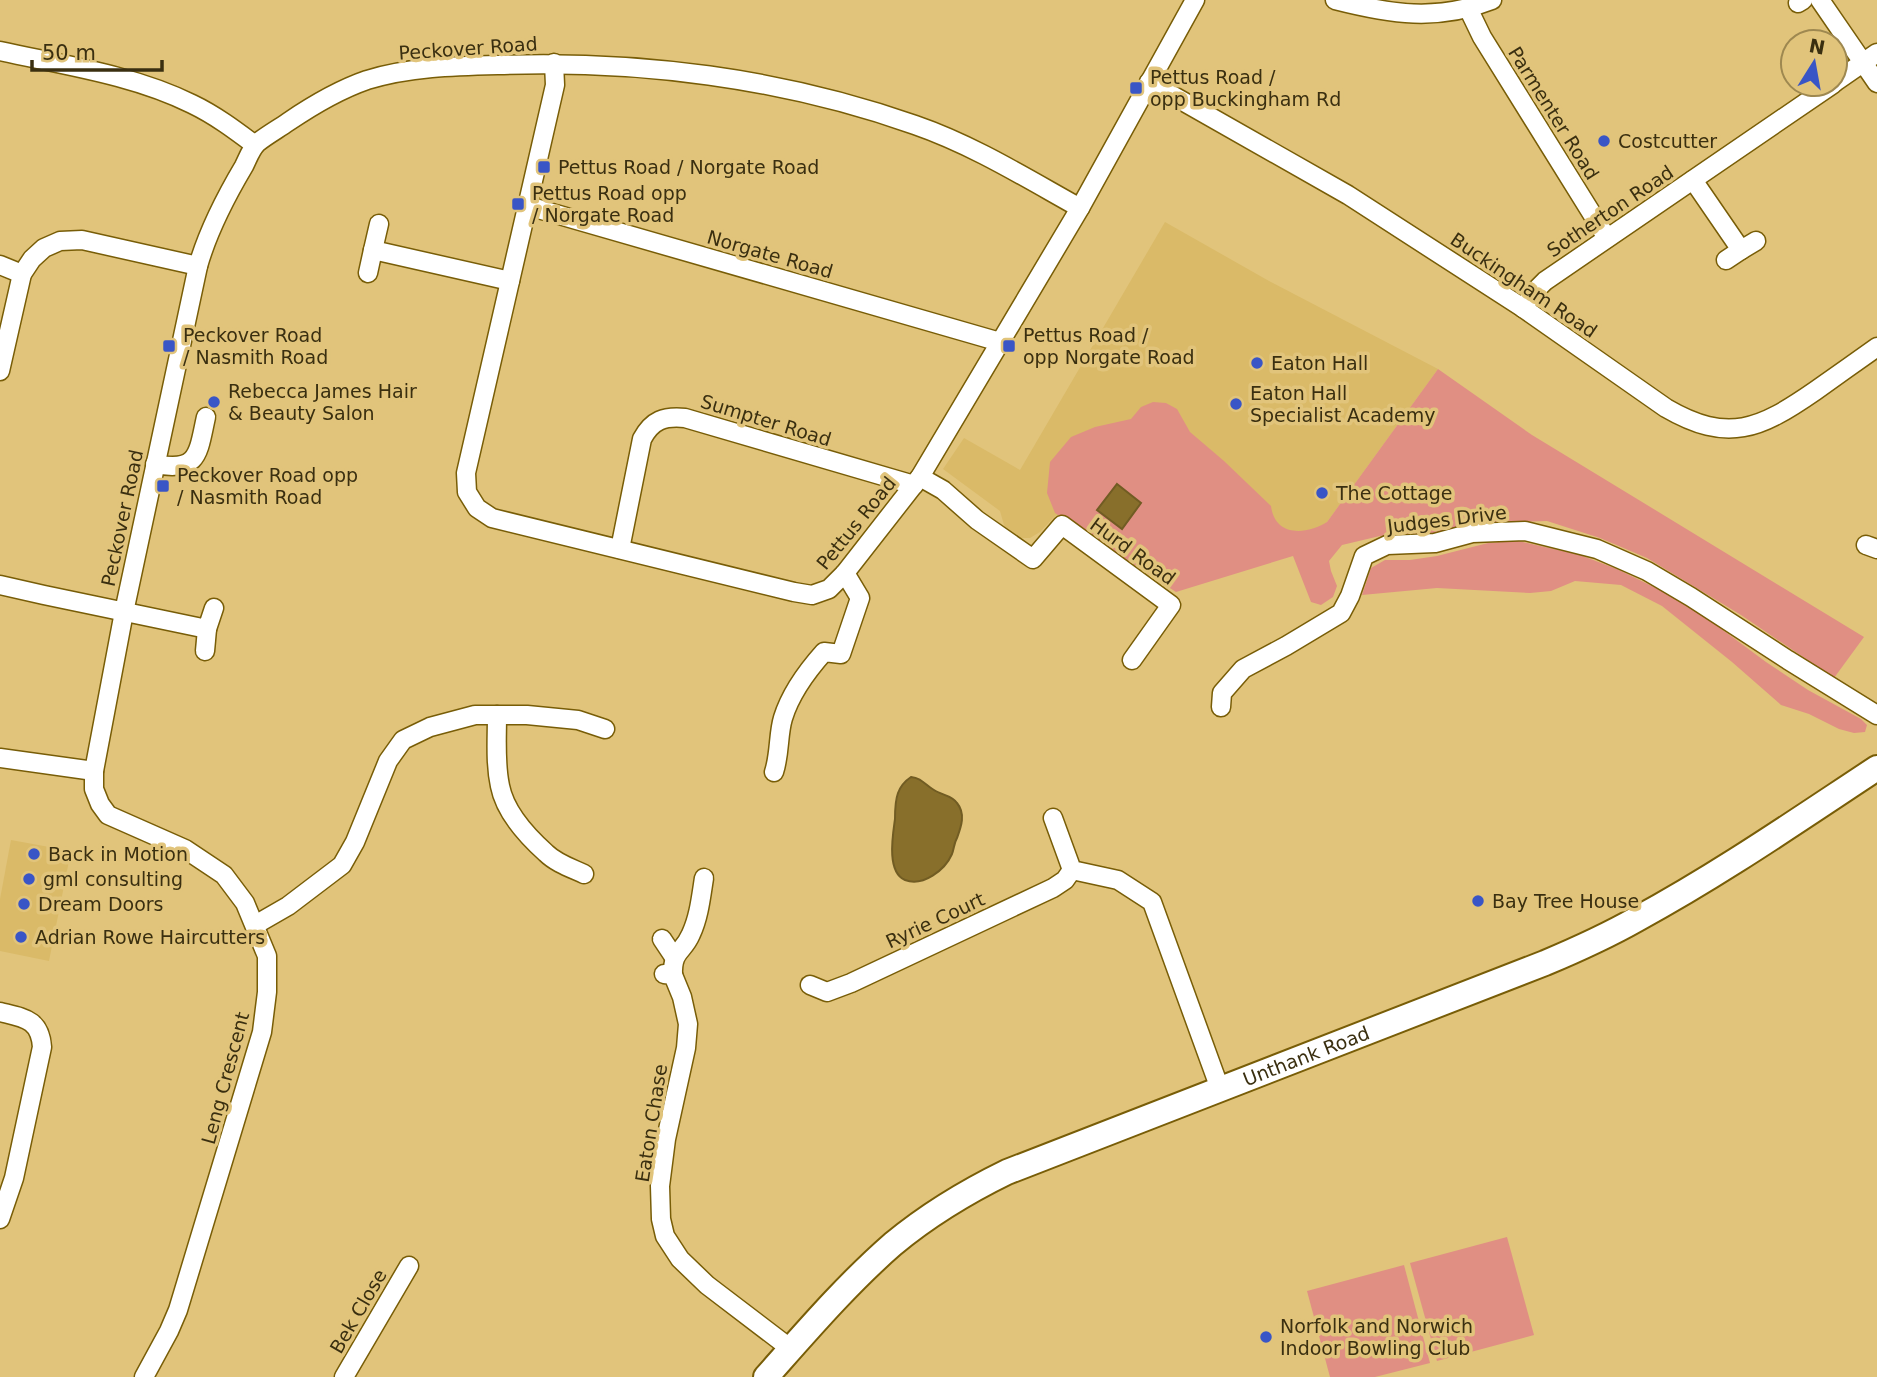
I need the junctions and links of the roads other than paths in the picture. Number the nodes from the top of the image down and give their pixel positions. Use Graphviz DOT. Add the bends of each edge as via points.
graph roads {
  1 [pos="1195,0"];
  2 [pos="1335,0"];
  3 [pos="1492,0"];
  4 [pos="1821,0"];
  5 [pos="1468,8"];
  6 [pos="0,51"];
  7 [pos="1870,58"];
  8 [pos="554,63"];
  9 [pos="1849,73"];
  10 [pos="1149,82"];
  11 [pos="1877,83"];
  12 [pos="1812,98"];
  13 [pos="255,145"];
  14 [pos="1693,180"];
  15 [pos="528,206"];
  16 [pos="1080,208"];
  17 [pos="379,225"];
  18 [pos="1607,239"];
  19 [pos="373,250"];
  20 [pos="1741,250"];
  21 [pos="0,265"];
  22 [pos="198,266"];
  23 [pos="369,273"];
  24 [pos="22,274"];
  25 [pos="510,281"];
  26 [pos="1523,308"];
  27 [pos="1000,342"];
  28 [pos="1877,347"];
  29 [pos="0,370"];
  30 [pos="206,417"];
  31 [pos="155,464"];
  32 [pos="917,481"];
  33 [pos="620,550"];
  34 [pos="845,572"];
  35 [pos="0,585"];
  36 [pos="214,608"];
  37 [pos="124,612"];
  38 [pos="207,629"];
  39 [pos="205,652"];
  40 [pos="1132,660"];
  41 [pos="1221,707"];
  42 [pos="498,715"];
  43 [pos="1877,715"];
  44 [pos="605,729"];
  45 [pos="0,758"];
  46 [pos="782,764"];
  47 [pos="1877,768"];
  48 [pos="93,771"];
  49 [pos="1053,818"];
  50 [pos="1072,870"];
  51 [pos="584,874"];
  52 [pos="704,878"];
  53 [pos="255,925"];
  54 [pos="662,939"];
  55 [pos="670,969"];
  56 [pos="810,985"];
  57 [pos="0,1012"];
  58 [pos="1220,1089"];
  59 [pos="0,1219"];
  60 [pos="409,1266"];
  61 [pos="791,1349"];
  62 [pos="144,1377"];
  63 [pos="344,1377"];
  64 [pos="766,1377"];
  1 -- 10 [label="street, Pettus Road"];
  2 -- 5 [label="street" via="1408,15"];
  3 -- 5 [label="street"];
  4 -- 7 [label="street"];
  5 -- 18 [label="street, Parmenter Road"];
  6 -- 13 [label="street" via="164,92 215,116"];
  7 -- 9 [label="street, Sotherton Road"];
  7 -- 11 [label="street"];
  8 -- 13 [label="street, Peckover Road" via="391,74 321,99"];
  8 -- 15 [label="street, Pettus Road" via="555,85"];
  8 -- 16 [label="street, Peckover Road" via="693,74 779,87 861,107 967,146"];
  10 -- 16 [label="street, Pettus Road"];
  10 -- 26 [label="street, Buckingham Road" via="1348,195"];
  12 -- 14 [label="street, Sotherton Road"];
  13 -- 22 [label="street, Peckover Road" via="219,212"];
  14 -- 18 [label="street, Sotherton Road"];
  14 -- 20 [label="street, Sotherton Road"];
  15 -- 25 [label="street, Pettus Road"];
  15 -- 27 [label="street, Norgate Road"];
  16 -- 27 [label="street, Pettus Road"];
  17 -- 19 [label="street"];
  18 -- 26 [label="street, Sotherton Road" via="1545,281"];
  19 -- 23 [label="street"];
  19 -- 25 [label="street"];
  21 -- 24 [label="street"];
  22 -- 24 [label="street" via="82,240 60,241 44,248"];
  22 -- 31 [label="street, Peckover Road"];
  24 -- 29 [label="street"];
  25 -- 33 [label="street, Pettus Road" via="466,472 467,492 477,508 492,518"];
  26 -- 28 [label="street, Buckingham Road" via="1666,408 1688,421 1723,428 1747,427 1787,411"];
  27 -- 32 [label="street, Pettus Road"];
  30 -- 31 [label="street" via="194,460 184,466"];
  31 -- 37 [label="street, Peckover Road"];
  32 -- 33 [label="street, Sumpter Road" via="671,416 648,428 642,439"];
  32 -- 34 [label="street, Pettus Road"];
  32 -- 40 [label="street, Hurd Road" via="943,491 1033,559 1062,526 1171,605"];
  33 -- 34 [label="street, Pettus Road" via="812,595 829,589"];
  34 -- 46 [label="street" via="860,597 841,654 824,652 803,677 783,719"];
  35 -- 37 [label="street"];
  36 -- 38 [label="street"];
  37 -- 38 [label="street"];
  37 -- 48 [label="street, Leng Crescent"];
  38 -- 39 [label="street"];
  41 -- 43 [label="street, Judges Drive" via="1222,693 1242,669 1341,613 1364,556 1387,545 1525,531 1597,549 1647,571"];
  42 -- 44 [label="street" via="578,720"];
  42 -- 51 [label="street" via="497,769 509,811 547,854"];
  42 -- 53 [label="street" via="454,720 403,740 388,761 342,865"];
  45 -- 48 [label="street"];
  47 -- 58 [label="street, Unthank Road" via="1689,889 1577,949"];
  48 -- 53 [label="street, Leng Crescent" via="94,789 108,815 184,849 223,875"];
  49 -- 50 [label="street"];
  50 -- 56 [label="street, Ryrie Court" via="1053,888 851,983 827,992"];
  50 -- 58 [label="street" via="1152,902"];
  52 -- 55 [label="street" via="690,937"];
  53 -- 62 [label="street, Leng Crescent" via="267,956 262,1032 178,1310"];
  54 -- 55 [label="street, Eaton Chase"];
  55 -- 61 [label="street, Eaton Chase" via="688,1024 660,1186 665,1236 680,1259 707,1285"];
  57 -- 59 [label="street" via="25,1018 38,1027 43,1047 14,1178"];
  58 -- 61 [label="street, Unthank Road" via="1007,1172 952,1201 893,1245"];
  60 -- 63 [label="street, Bek Close"];
  61 -- 64 [label="street, Unthank Road"];
}
